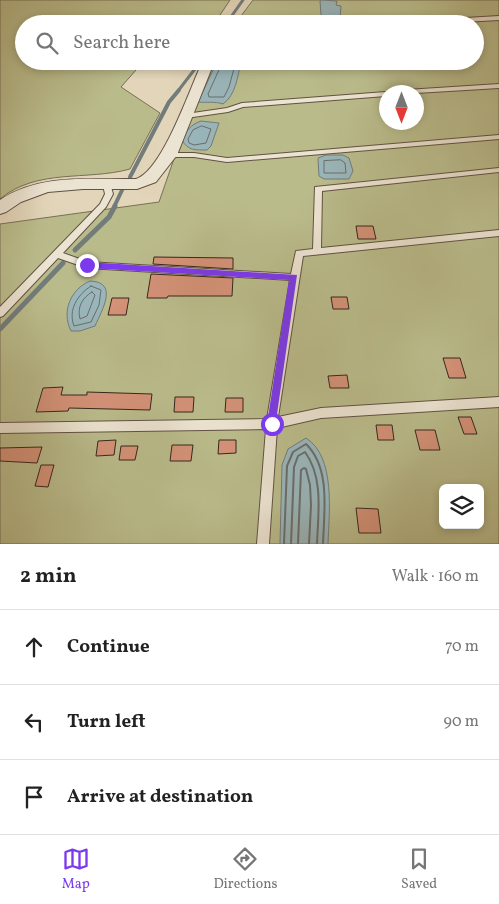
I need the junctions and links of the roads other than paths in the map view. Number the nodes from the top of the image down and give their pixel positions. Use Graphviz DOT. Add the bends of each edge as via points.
graph roads {
  1 [pos="499,18"];
  2 [pos="484,19"];
  3 [pos="205,70"];
  4 [pos="499,86"];
  5 [pos="424,91"];
  6 [pos="379,95"];
  7 [pos="186,116"];
  8 [pos="499,137"];
  9 [pos="168,155"];
  10 [pos="499,170"];
  11 [pos="107,185"];
  12 [pos="0,208"];
  13 [pos="499,233"];
  14 [pos="317,251"];
  15 [pos="57,254"];
  16 [pos="294,277"];
  17 [pos="0,313"];
  18 [pos="499,402"];
  19 [pos="272,424"];
  20 [pos="0,428"];
  21 [pos="263,544"];
  1 -- 2 [label="lane"];
  3 -- 7 [label="street"];
  4 -- 5 [label="lane"];
  6 -- 7 [label="lane" via="242,105"];
  7 -- 9 [label="street"];
  8 -- 9 [label="lane" via="227,160"];
  9 -- 11 [label="street" via="148,182"];
  10 -- 14 [label="lane" via="318,189"];
  11 -- 12 [label="street" via="74,184 30,191"];
  11 -- 15 [label="lane" via="109,194 104,205"];
  13 -- 14 [label="lane"];
  14 -- 16 [label="lane" via="299,253"];
  15 -- 16 [label="lane" via="87,265"];
  15 -- 17 [label="lane"];
  16 -- 19 [label="lane"];
  18 -- 19 [label="lane" via="321,413"];
  19 -- 20 [label="lane"];
  19 -- 21 [label="lane"];
}
